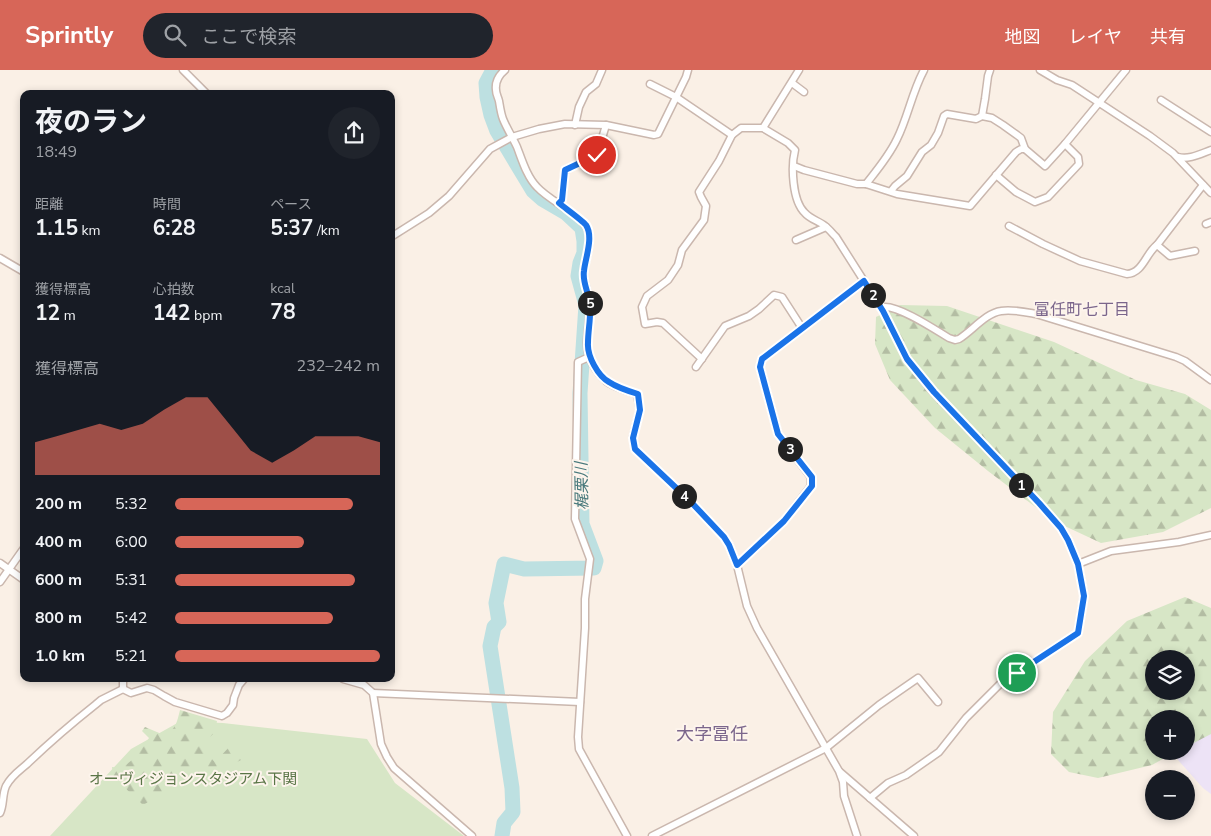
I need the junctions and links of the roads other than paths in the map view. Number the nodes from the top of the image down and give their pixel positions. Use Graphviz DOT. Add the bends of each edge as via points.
graph roads {
  1 [pos="182,70"];
  2 [pos="505,70"];
  3 [pos="602,70"];
  4 [pos="688,70"];
  5 [pos="799,70"];
  6 [pos="924,70"];
  7 [pos="990,70"];
  8 [pos="1040,70"];
  9 [pos="1055,70"];
  10 [pos="1126,70"];
  11 [pos="1048,75"];
  12 [pos="792,83"];
  13 [pos="650,84"];
  14 [pos="202,90"];
  15 [pos="804,92"];
  16 [pos="676,97"];
  17 [pos="1161,100"];
  18 [pos="1098,102"];
  19 [pos="982,116"];
  20 [pos="575,126"];
  21 [pos="606,126"];
  22 [pos="763,128"];
  23 [pos="1211,132"];
  24 [pos="732,135"];
  25 [pos="511,138"];
  26 [pos="1065,144"];
  27 [pos="1025,150"];
  28 [pos="1211,150"];
  29 [pos="1178,157"];
  30 [pos="794,166"];
  31 [pos="996,175"];
  32 [pos="866,184"];
  33 [pos="1203,185"];
  34 [pos="890,191"];
  35 [pos="1211,193"];
  36 [pos="559,203"];
  37 [pos="1009,226"];
  38 [pos="826,227"];
  39 [pos="395,234"];
  40 [pos="796,240"];
  41 [pos="1157,245"];
  42 [pos="1195,251"];
  43 [pos="0,258"];
  44 [pos="20,270"];
  45 [pos="864,281"];
  46 [pos="883,311"];
  47 [pos="802,328"];
  48 [pos="589,358"];
  49 [pos="702,359"];
  50 [pos="696,367"];
  51 [pos="1211,380"];
  52 [pos="1211,535"];
  53 [pos="20,554"];
  54 [pos="0,563"];
  55 [pos="1078,564"];
  56 [pos="737,565"];
  57 [pos="9,569"];
  58 [pos="20,577"];
  59 [pos="0,582"];
  60 [pos="123,682"];
  61 [pos="241,682"];
  62 [pos="356,682"];
  63 [pos="123,690"];
  64 [pos="373,693"];
  65 [pos="580,702"];
  66 [pos="938,702"];
  67 [pos="826,748"];
  68 [pos="839,771"];
  69 [pos="870,798"];
  70 [pos="0,813"];
  71 [pos="472,836"];
  72 [pos="627,836"];
  73 [pos="652,836"];
  74 [pos="857,836"];
  75 [pos="914,836"];
  1 -- 14 [label="street"];
  2 -- 25 [label="street" via="497,80 496,90"];
  3 -- 20 [label="street" via="596,84 586,92"];
  4 -- 16 [label="street"];
  5 -- 12 [label="street"];
  6 -- 32 [label="street" via="898,138"];
  7 -- 19 [label="street"];
  8 -- 11 [label="street"];
  9 -- 11 [label="street"];
  10 -- 18 [label="street"];
  11 -- 18 [label="street" via="1072,85"];
  12 -- 15 [label="street"];
  12 -- 22 [label="street"];
  13 -- 16 [label="street"];
  16 -- 21 [label="street" via="658,134"];
  16 -- 24 [label="street"];
  17 -- 23 [label="street"];
  18 -- 26 [label="street"];
  18 -- 29 [label="street"];
  19 -- 27 [label="street" via="992,118 1021,138"];
  19 -- 34 [label="street" via="976,119 944,116 931,144 907,176"];
  20 -- 21 [label="street"];
  20 -- 25 [label="street" via="553,126"];
  21 -- 36 [label="street" via="597,155 565,170"];
  22 -- 24 [label="street" via="741,128"];
  22 -- 30 [label="street" via="794,150"];
  24 -- 49 [label="street" via="699,192 706,206 704,220 682,250 678,265 668,280 646,296 642,307 645,324 663,323"];
  25 -- 36 [label="street" via="535,186"];
  25 -- 39 [label="street" via="490,149 449,196 429,213"];
  26 -- 27 [label="street" via="1045,166"];
  26 -- 31 [label="street" via="1078,157 1079,164 1048,198 1035,202 1016,192"];
  27 -- 31 [label="street" via="1016,152"];
  28 -- 29 [label="street" via="1189,158"];
  29 -- 33 [label="street"];
  30 -- 32 [label="street"];
  30 -- 38 [label="street" via="794,190 804,213"];
  31 -- 34 [label="street" via="970,206"];
  32 -- 34 [label="street"];
  33 -- 35 [label="street"];
  33 -- 41 [label="street"];
  36 -- 48 [label="street" via="586,226 588,232 584,278 590,305"];
  37 -- 41 [label="street" via="1080,261 1127,274 1139,269"];
  38 -- 40 [label="street"];
  38 -- 45 [label="street"];
  41 -- 42 [label="street" via="1170,256"];
  43 -- 44 [label="street"];
  45 -- 46 [label="street"];
  45 -- 47 [label="street"];
  46 -- 51 [label="street" via="885,307 900,310 955,340 1000,311 1036,314 1176,357"];
  46 -- 55 [label="street" via="907,359 1061,528"];
  47 -- 49 [label="street" via="782,297 774,295 749,316 725,326"];
  47 -- 56 [label="street" via="762,359 760,367 778,434 812,477 812,486 784,521"];
  48 -- 56 [label="street" via="607,382 638,394 640,410 633,438 635,449 724,537"];
  48 -- 65 [label="street" via="578,362 575,519 590,559"];
  49 -- 50 [label="street"];
  52 -- 55 [label="street" via="1111,551"];
  53 -- 57 [label="street"];
  54 -- 57 [label="street"];
  55 -- 69 [label="street" via="1084,596 1078,633 1001,683 966,718 939,752"];
  56 -- 67 [label="street" via="757,628"];
  57 -- 58 [label="street"];
  57 -- 59 [label="street"];
  60 -- 63 [label="street"];
  61 -- 63 [label="street" via="234,705 222,716 174,702 147,688 131,693"];
  62 -- 64 [label="street" via="364,684"];
  63 -- 70 [label="street" via="94,705 16,772 5,788"];
  64 -- 65 [label="street"];
  64 -- 71 [label="street" via="381,744 394,768"];
  65 -- 72 [label="street" via="579,749"];
  66 -- 67 [label="street" via="918,678"];
  67 -- 68 [label="street"];
  67 -- 73 [label="street"];
  68 -- 69 [label="street"];
  68 -- 74 [label="street"];
  69 -- 75 [label="street"];
}
